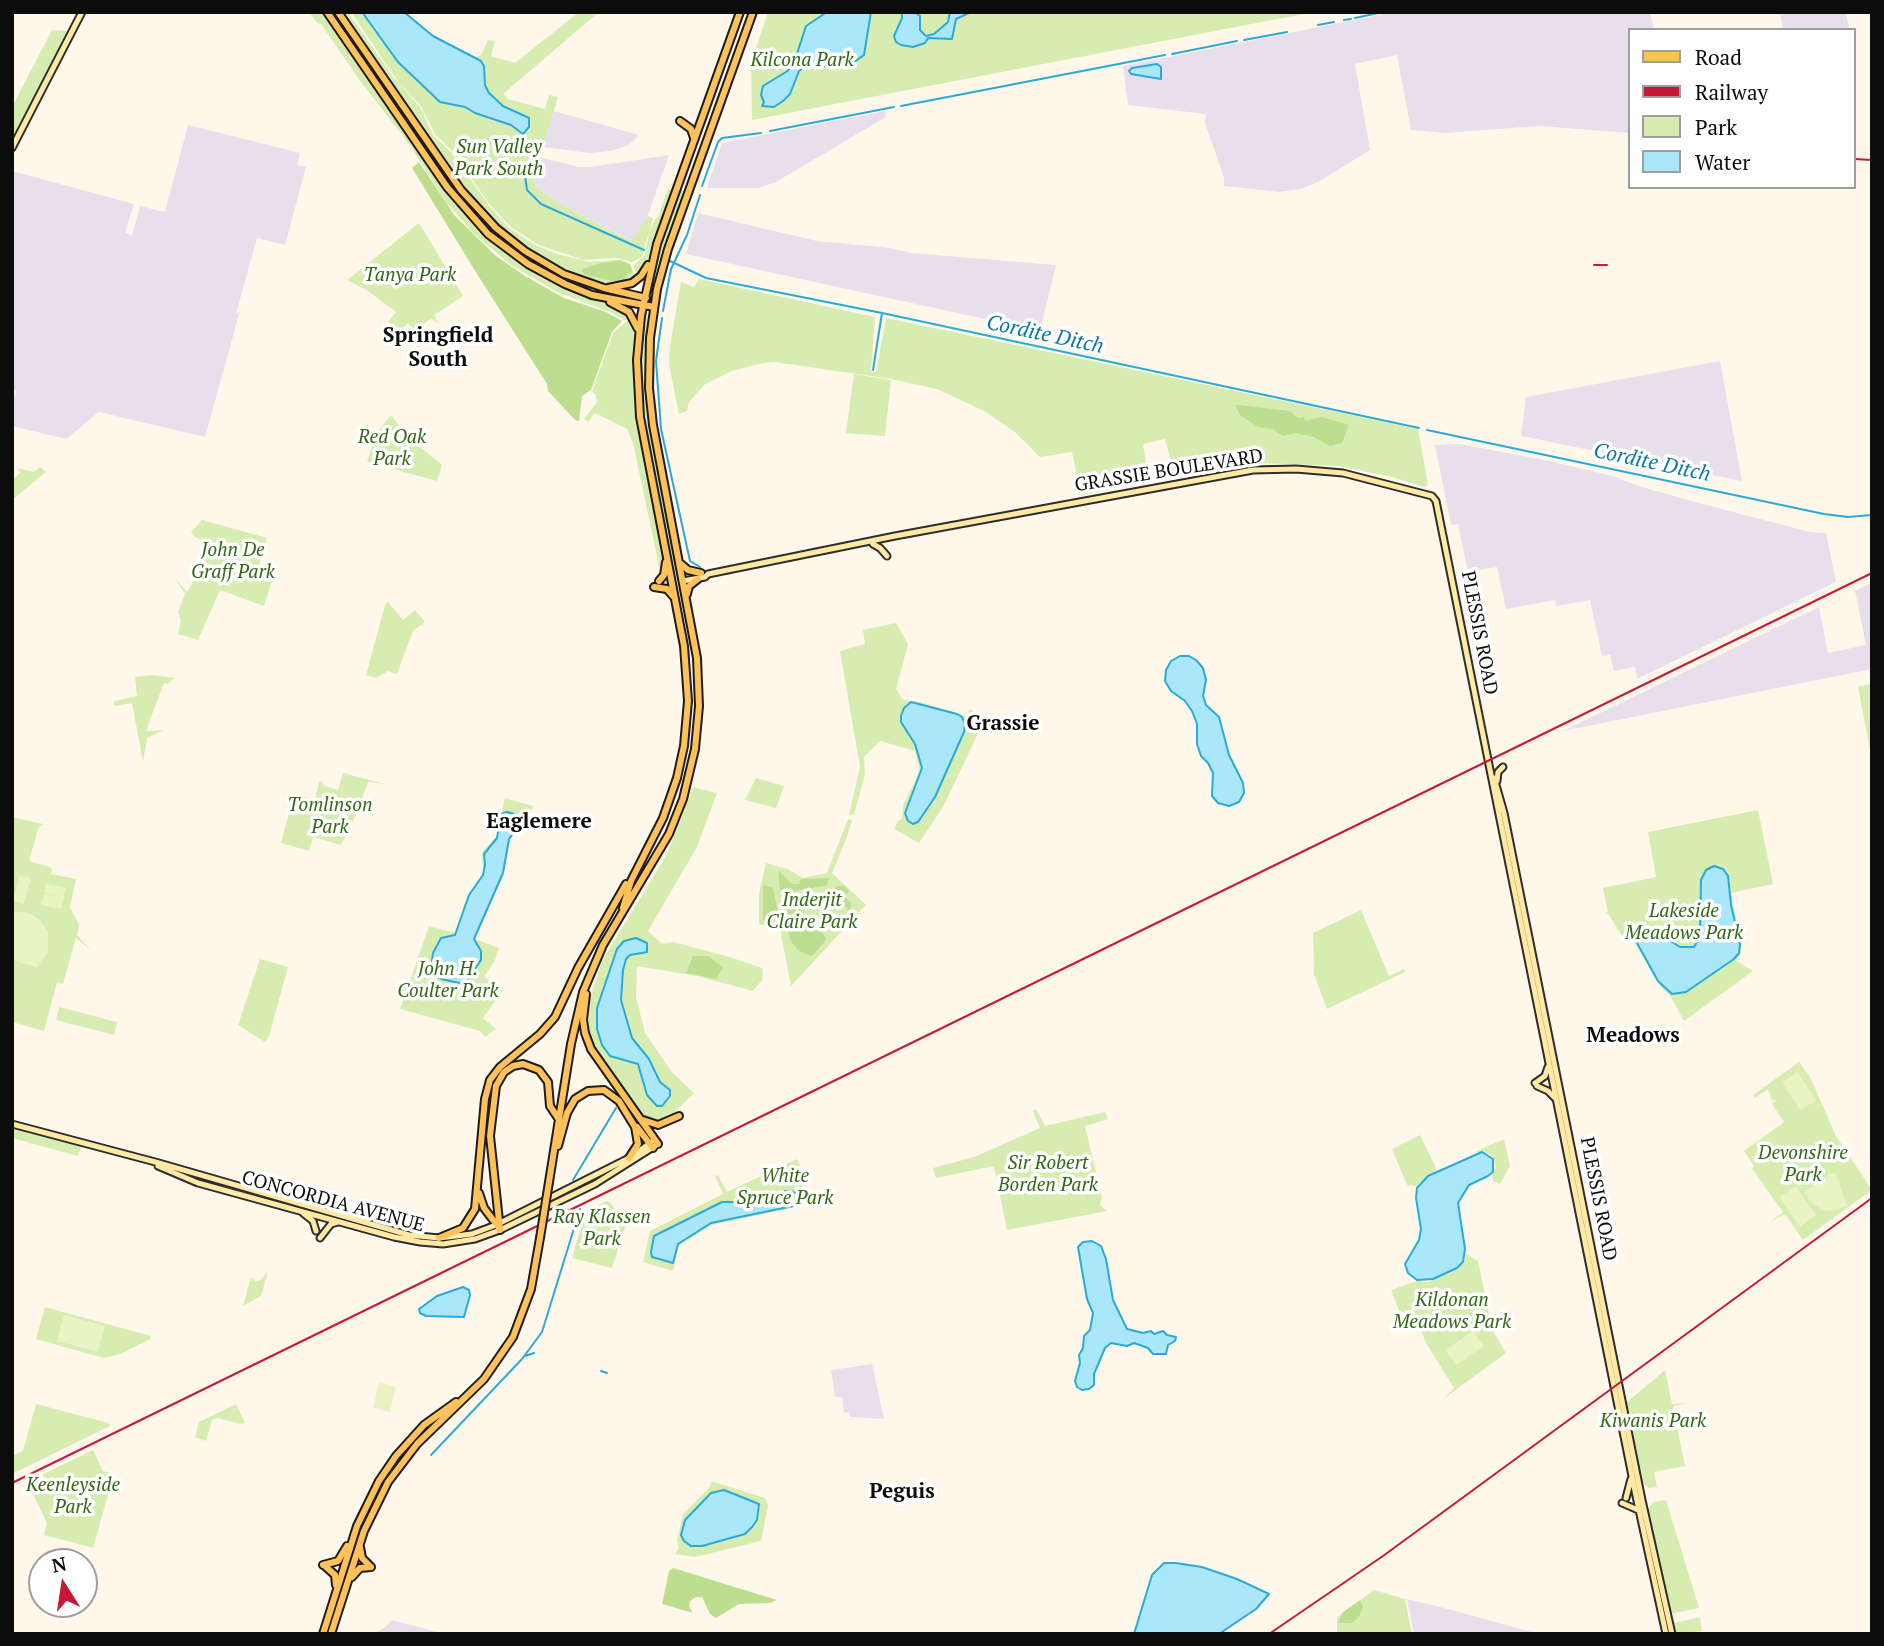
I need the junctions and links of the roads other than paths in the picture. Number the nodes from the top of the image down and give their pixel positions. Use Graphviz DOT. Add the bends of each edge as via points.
graph roads {
  1 [pos="82,12"];
  2 [pos="327,12"];
  3 [pos="338,12"];
  4 [pos="740,12"];
  5 [pos="753,12"];
  6 [pos="680,121"];
  7 [pos="694,140"];
  8 [pos="12,148"];
  9 [pos="654,254"];
  10 [pos="604,288"];
  11 [pos="592,295"];
  12 [pos="643,301"];
  13 [pos="655,303"];
  14 [pos="639,335"];
  15 [pos="1436,501"];
  16 [pos="903,536"];
  17 [pos="873,544"];
  18 [pos="858,545"];
  19 [pos="666,554"];
  20 [pos="887,556"];
  21 [pos="679,559"];
  22 [pos="702,575"];
  23 [pos="683,579"];
  24 [pos="676,603"];
  25 [pos="688,603"];
  26 [pos="1503,767"];
  27 [pos="1491,772"];
  28 [pos="1497,784"];
  29 [pos="638,866"];
  30 [pos="620,917"];
  31 [pos="597,956"];
  32 [pos="1549,1064"];
  33 [pos="577,1097"];
  34 [pos="1556,1099"];
  35 [pos="561,1107"];
  36 [pos="679,1116"];
  37 [pos="634,1117"];
  38 [pos="559,1121"];
  39 [pos="12,1124"];
  40 [pos="654,1144"];
  41 [pos="629,1158"];
  42 [pos="549,1182"];
  43 [pos="478,1188"];
  44 [pos="303,1209"];
  45 [pos="342,1219"];
  46 [pos="498,1226"];
  47 [pos="316,1231"];
  48 [pos="320,1238"];
  49 [pos="439,1238"];
  50 [pos="472,1390"];
  51 [pos="1632,1476"];
  52 [pos="1626,1498"];
  53 [pos="1622,1503"];
  54 [pos="1639,1511"];
  55 [pos="355,1534"];
  56 [pos="360,1542"];
  57 [pos="345,1591"];
  58 [pos="335,1594"];
  59 [pos="323,1634"];
  60 [pos="331,1634"];
  61 [pos="1666,1634"];
  62 [pos="1672,1634"];
  1 -- 8 [label="main road"];
  2 -- 11 [label="main road" via="447,187 479,225 533,268"];
  3 -- 10 [label="main road" via="484,217 542,262"];
  4 -- 7 [label="main road"];
  5 -- 13 [label="main road" via="667,249"];
  6 -- 7 [label="main road" via="691,129"];
  7 -- 9 [label="main road"];
  9 -- 10 [label="main road" via="635,282"];
  9 -- 12 [label="main road"];
  10 -- 12 [label="main road"];
  11 -- 12 [label="main road"];
  11 -- 14 [label="main road" via="627,310"];
  12 -- 13 [label="main road"];
  12 -- 14 [label="main road"];
  13 -- 21 [label="main road" via="649,355 651,408"];
  14 -- 19 [label="main road" via="640,417"];
  15 -- 16 [label="main road, GRASSIE BOULEVARD" via="1426,493 1343,473 1253,470"];
  15 -- 27 [label="main road, PLESSIS ROAD"];
  16 -- 17 [label="main road, GRASSIE BOULEVARD"];
  16 -- 18 [label="main road, GRASSIE BOULEVARD"];
  17 -- 18 [label="main road, GRASSIE BOULEVARD"];
  17 -- 20 [label="main road"];
  18 -- 22 [label="main road, GRASSIE BOULEVARD"];
  19 -- 24 [label="main road"];
  19 -- 24 [label="main road" via="664,575 657,584 667,589"];
  21 -- 22 [label="main road" via="685,569"];
  21 -- 23 [label="main road"];
  22 -- 23 [label="main road, GRASSIE BOULEVARD"];
  22 -- 25 [label="main road" via="687,589"];
  23 -- 25 [label="main road"];
  24 -- 29 [label="main road" via="688,683 684,746 667,808"];
  25 -- 30 [label="main road" via="699,677 692,767 668,834"];
  26 -- 28 [label="main road"];
  27 -- 28 [label="main road, PLESSIS ROAD"];
  27 -- 32 [label="main road, PLESSIS ROAD"];
  28 -- 62 [label="main road, PLESSIS ROAD"];
  29 -- 30 [label="main road"];
  29 -- 43 [label="main road" via="593,940 555,1017 490,1080"];
  30 -- 31 [label="main road"];
  31 -- 35 [label="main road" via="575,1018"];
  31 -- 37 [label="main road" via="584,1006 584,1033"];
  32 -- 34 [label="main road, PLESSIS ROAD"];
  32 -- 34 [label="main road" via="1536,1084"];
  33 -- 35 [label="main road"];
  33 -- 37 [label="main road" via="604,1090"];
  33 -- 42 [label="main road" via="567,1113"];
  34 -- 51 [label="main road, PLESSIS ROAD"];
  35 -- 38 [label="main road"];
  36 -- 37 [label="main road" via="655,1125"];
  37 -- 40 [label="main road"];
  37 -- 41 [label="main road" via="638,1144"];
  38 -- 42 [label="main road"];
  38 -- 46 [label="main road" via="550,1105 548,1082 539,1070 523,1064 504,1072 496,1086 491,1130"];
  39 -- 44 [label="main road, CONCORDIA AVENUE" via="150,1162 188,1180"];
  40 -- 41 [label="main road, CONCORDIA AVENUE"];
  40 -- 46 [label="main road, CONCORDIA AVENUE" via="580,1191"];
  41 -- 46 [label="main road, CONCORDIA AVENUE"];
  42 -- 50 [label="main road, bridge" via="531,1289 519,1324 499,1359"];
  43 -- 46 [label="main road" via="483,1206"];
  43 -- 49 [label="main road" via="469,1221"];
  44 -- 45 [label="main road, CONCORDIA AVENUE"];
  44 -- 45 [label="main road" via="327,1196"];
  44 -- 47 [label="main road"];
  45 -- 46 [label="main road, CONCORDIA AVENUE" via="431,1244 467,1241"];
  45 -- 48 [label="main road"];
  45 -- 49 [label="main road, CONCORDIA AVENUE"];
  46 -- 49 [label="main road, CONCORDIA AVENUE"];
  50 -- 55 [label="main road" via="426,1423 396,1456 369,1499"];
  50 -- 56 [label="main road" via="403,1461 378,1500"];
  51 -- 52 [label="main road"];
  51 -- 54 [label="main road, PLESSIS ROAD"];
  53 -- 54 [label="main road"];
  54 -- 61 [label="main road, PLESSIS ROAD"];
  55 -- 58 [label="main road"];
  55 -- 58 [label="main road" via="338,1561 324,1565 335,1576"];
  56 -- 57 [label="main road"];
  56 -- 57 [label="main road" via="361,1556 371,1567 356,1571"];
  57 -- 60 [label="main road"];
  58 -- 59 [label="main road"];
}
